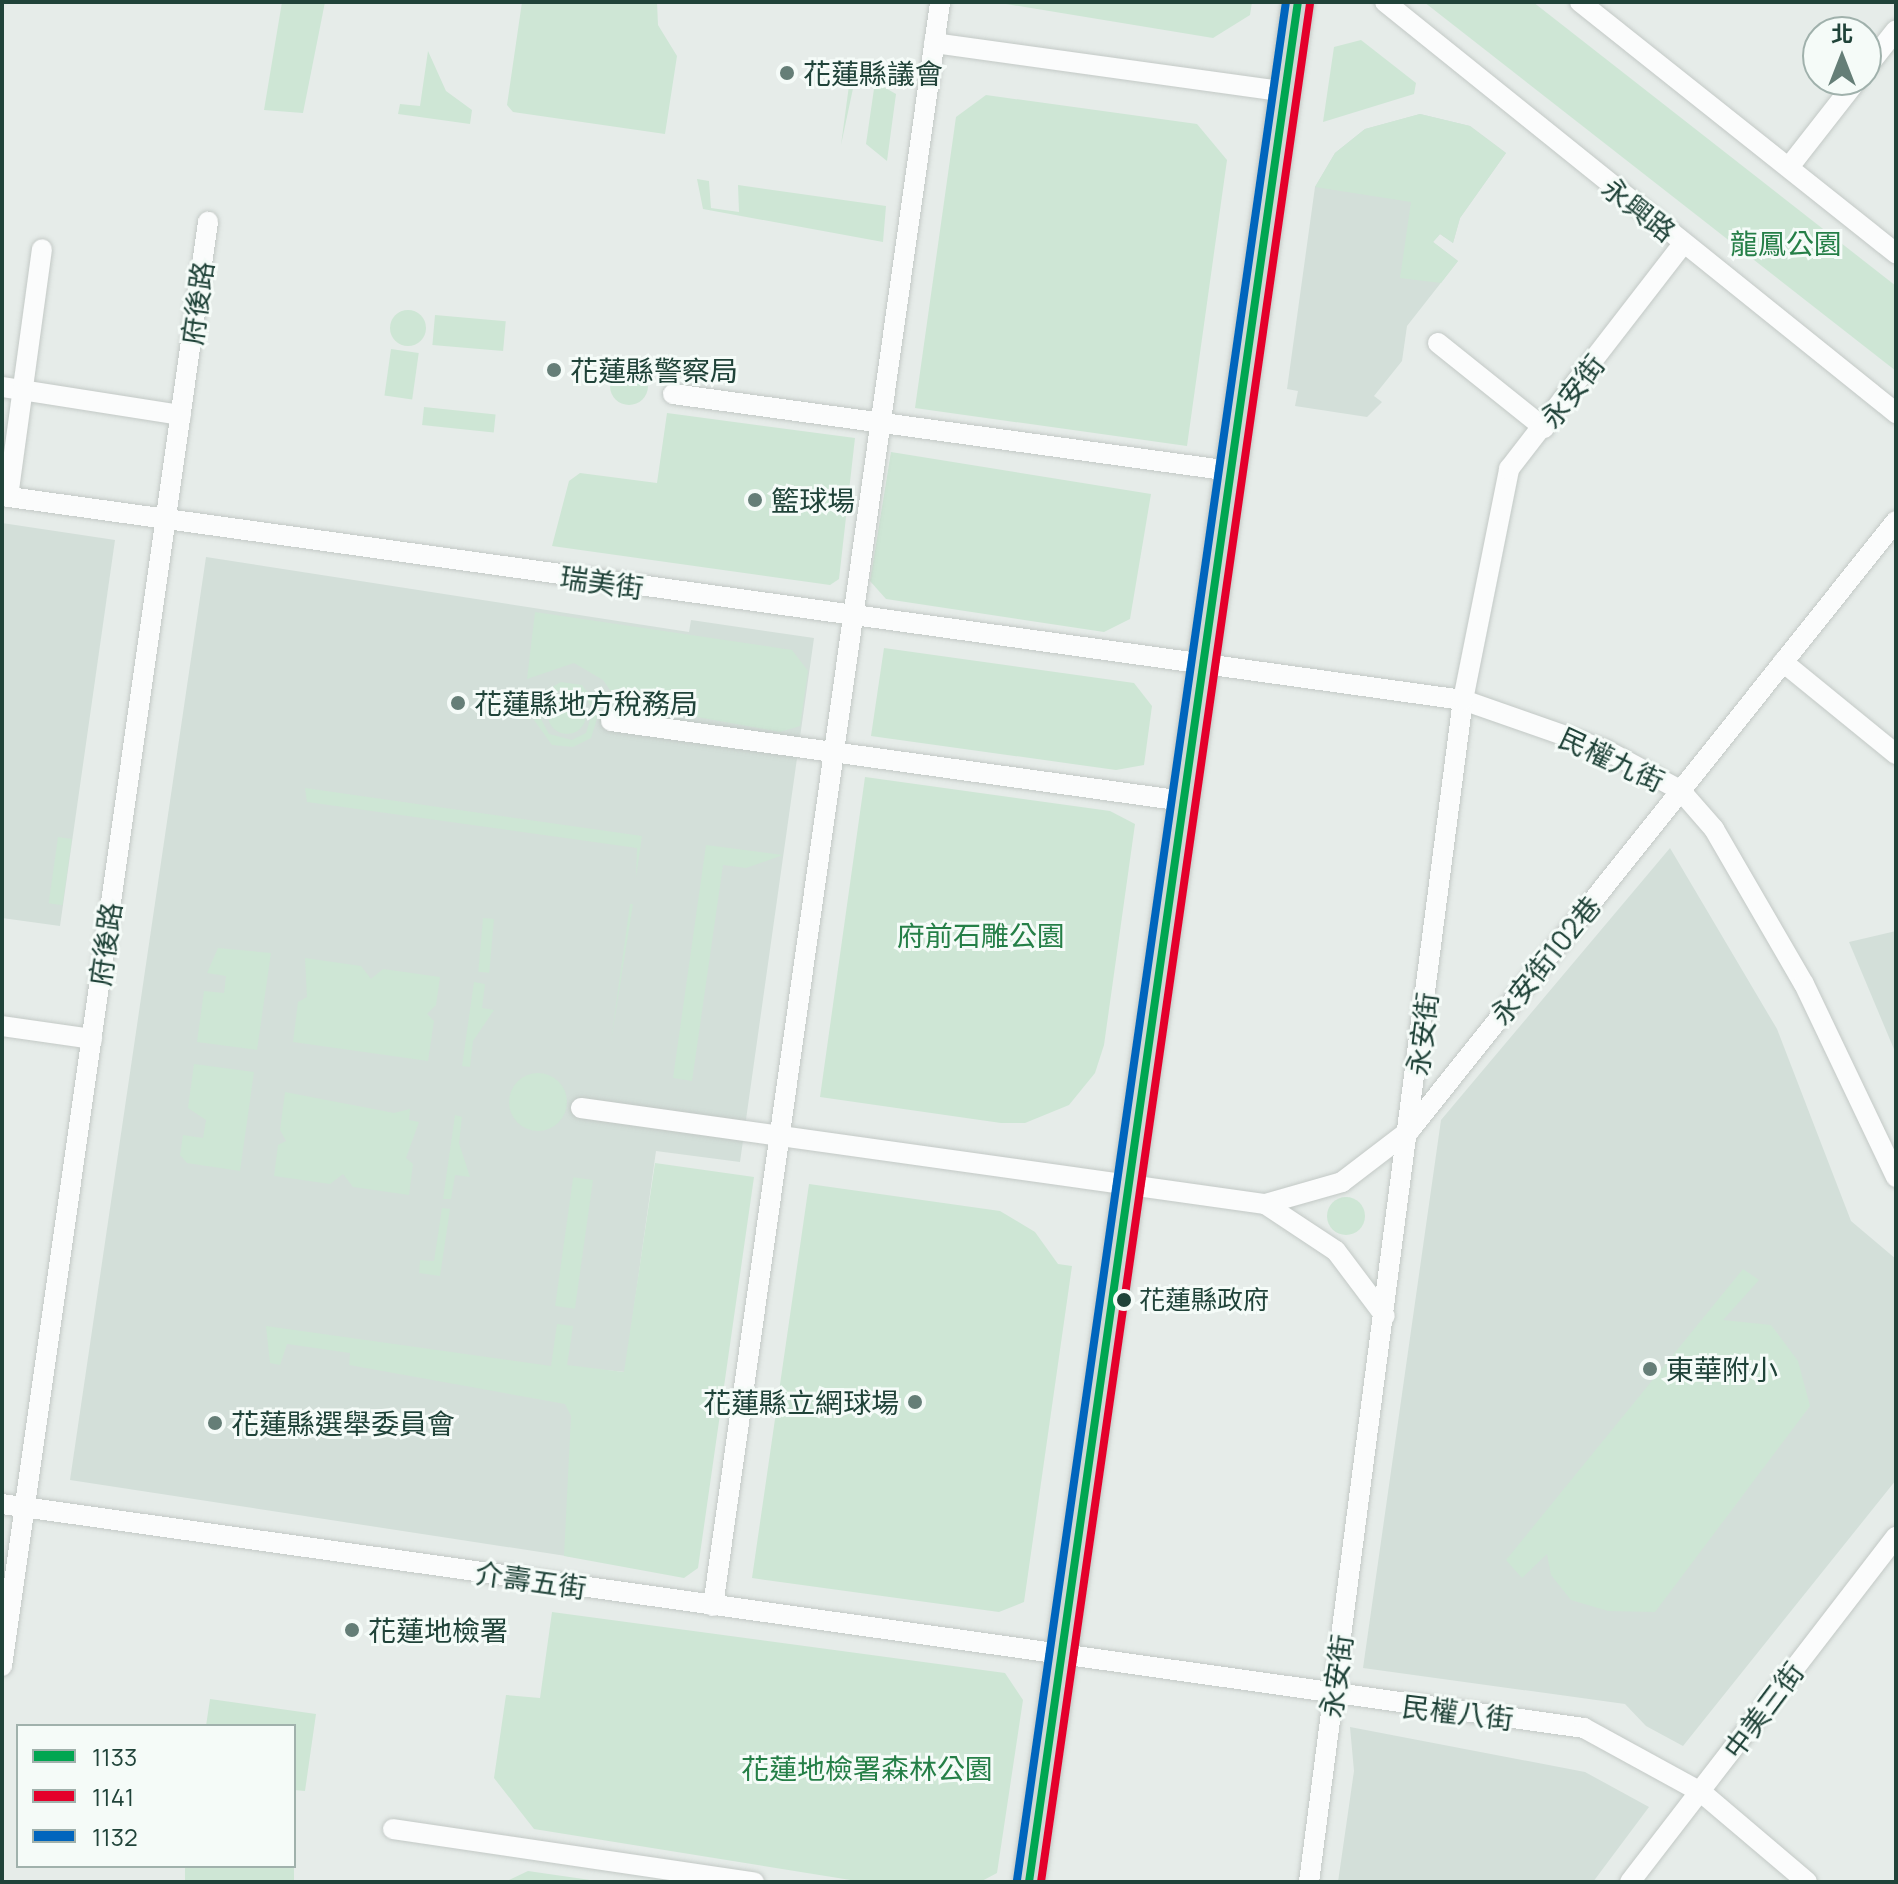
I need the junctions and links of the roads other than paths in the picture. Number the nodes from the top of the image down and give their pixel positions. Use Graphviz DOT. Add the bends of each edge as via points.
graph roads {
  1 [pos="940,2"];
  2 [pos="1298,2"];
  3 [pos="1385,2"];
  4 [pos="1580,2"];
  5 [pos="1896,30"];
  6 [pos="934,43"];
  7 [pos="1882,48"];
  8 [pos="1285,92"];
  9 [pos="1844,96"];
  10 [pos="1789,167"];
  11 [pos="208,222"];
  12 [pos="1683,244"];
  13 [pos="42,249"];
  14 [pos="1896,253"];
  15 [pos="1438,343"];
  16 [pos="2,387"];
  17 [pos="24,390"];
  18 [pos="673,394"];
  19 [pos="1896,413"];
  20 [pos="181,415"];
  21 [pos="881,422"];
  22 [pos="1544,428"];
  23 [pos="1231,471"];
  24 [pos="5,496"];
  25 [pos="166,520"];
  26 [pos="1896,521"];
  27 [pos="853,618"];
  28 [pos="1783,662"];
  29 [pos="1202,666"];
  30 [pos="1463,700"];
  31 [pos="611,721"];
  32 [pos="834,752"];
  33 [pos="1896,754"];
  34 [pos="1680,790"];
  35 [pos="1183,801"];
  36 [pos="2,1026"];
  37 [pos="92,1039"];
  38 [pos="581,1108"];
  39 [pos="1410,1130"];
  40 [pos="780,1136"];
  41 [pos="1896,1177"];
  42 [pos="1127,1185"];
  43 [pos="1265,1204"];
  44 [pos="1385,1316"];
  45 [pos="2,1504"];
  46 [pos="25,1507"];
  47 [pos="1896,1537"];
  48 [pos="713,1606"];
  49 [pos="1061,1655"];
  50 [pos="2,1666"];
  51 [pos="1333,1695"];
  52 [pos="1701,1792"];
  53 [pos="393,1829"];
  54 [pos="754,1882"];
  55 [pos="1029,1882"];
  56 [pos="1309,1882"];
  57 [pos="1630,1882"];
  58 [pos="1807,1882"];
  1 -- 6 [label="street"];
  2 -- 8 [label="main road"];
  3 -- 12 [label="street, 永興路"];
  4 -- 10 [label="street"];
  5 -- 7 [label="street"];
  6 -- 8 [label="street"];
  6 -- 21 [label="street"];
  8 -- 23 [label="main road"];
  9 -- 10 [label="street"];
  10 -- 14 [label="street"];
  11 -- 20 [label="street, 府後路"];
  12 -- 19 [label="street, 永興路"];
  12 -- 22 [label="street, 永安街"];
  13 -- 17 [label="street"];
  15 -- 22 [label="street"];
  16 -- 17 [label="street"];
  17 -- 20 [label="street"];
  17 -- 24 [label="street"];
  18 -- 21 [label="street"];
  20 -- 25 [label="street, 府後路"];
  21 -- 23 [label="street"];
  21 -- 27 [label="street"];
  22 -- 30 [label="street, 永安街" via="1509,469"];
  23 -- 29 [label="main road"];
  24 -- 25 [label="street, 瑞美街"];
  25 -- 27 [label="street, 瑞美街"];
  25 -- 37 [label="street, 府後路"];
  26 -- 28 [label="street, 永安街102巷"];
  27 -- 29 [label="street, 瑞美街"];
  27 -- 32 [label="street"];
  28 -- 33 [label="street"];
  28 -- 34 [label="street, 永安街102巷"];
  29 -- 30 [label="street, 民權九街"];
  29 -- 35 [label="main road"];
  30 -- 34 [label="street, 民權九街" via="1606,750"];
  30 -- 39 [label="street, 永安街"];
  31 -- 32 [label="street"];
  32 -- 35 [label="street"];
  32 -- 40 [label="street"];
  34 -- 39 [label="street, 永安街102巷"];
  34 -- 41 [label="street, 民權九街" via="1714,829 1786,952"];
  35 -- 42 [label="main road"];
  36 -- 37 [label="street"];
  37 -- 46 [label="street, 府後路"];
  38 -- 40 [label="street"];
  39 -- 43 [label="street, 永安街102巷" via="1342,1182"];
  39 -- 44 [label="street, 永安街"];
  40 -- 42 [label="street"];
  40 -- 48 [label="street"];
  42 -- 43 [label="street"];
  42 -- 49 [label="main road"];
  43 -- 44 [label="street" via="1336,1251"];
  44 -- 51 [label="street, 永安街"];
  45 -- 46 [label="street, 介壽五街"];
  46 -- 48 [label="street, 介壽五街"];
  46 -- 50 [label="street, 府後路"];
  47 -- 52 [label="street, 中美三街"];
  48 -- 49 [label="street, 介壽五街"];
  49 -- 51 [label="street, 民權八街"];
  49 -- 55 [label="main road"];
  51 -- 52 [label="street, 民權八街" via="1584,1728"];
  51 -- 56 [label="street, 永安街"];
  52 -- 57 [label="street, 中美三街"];
  52 -- 58 [label="street, 民權八街"];
  53 -- 54 [label="street"];
}
